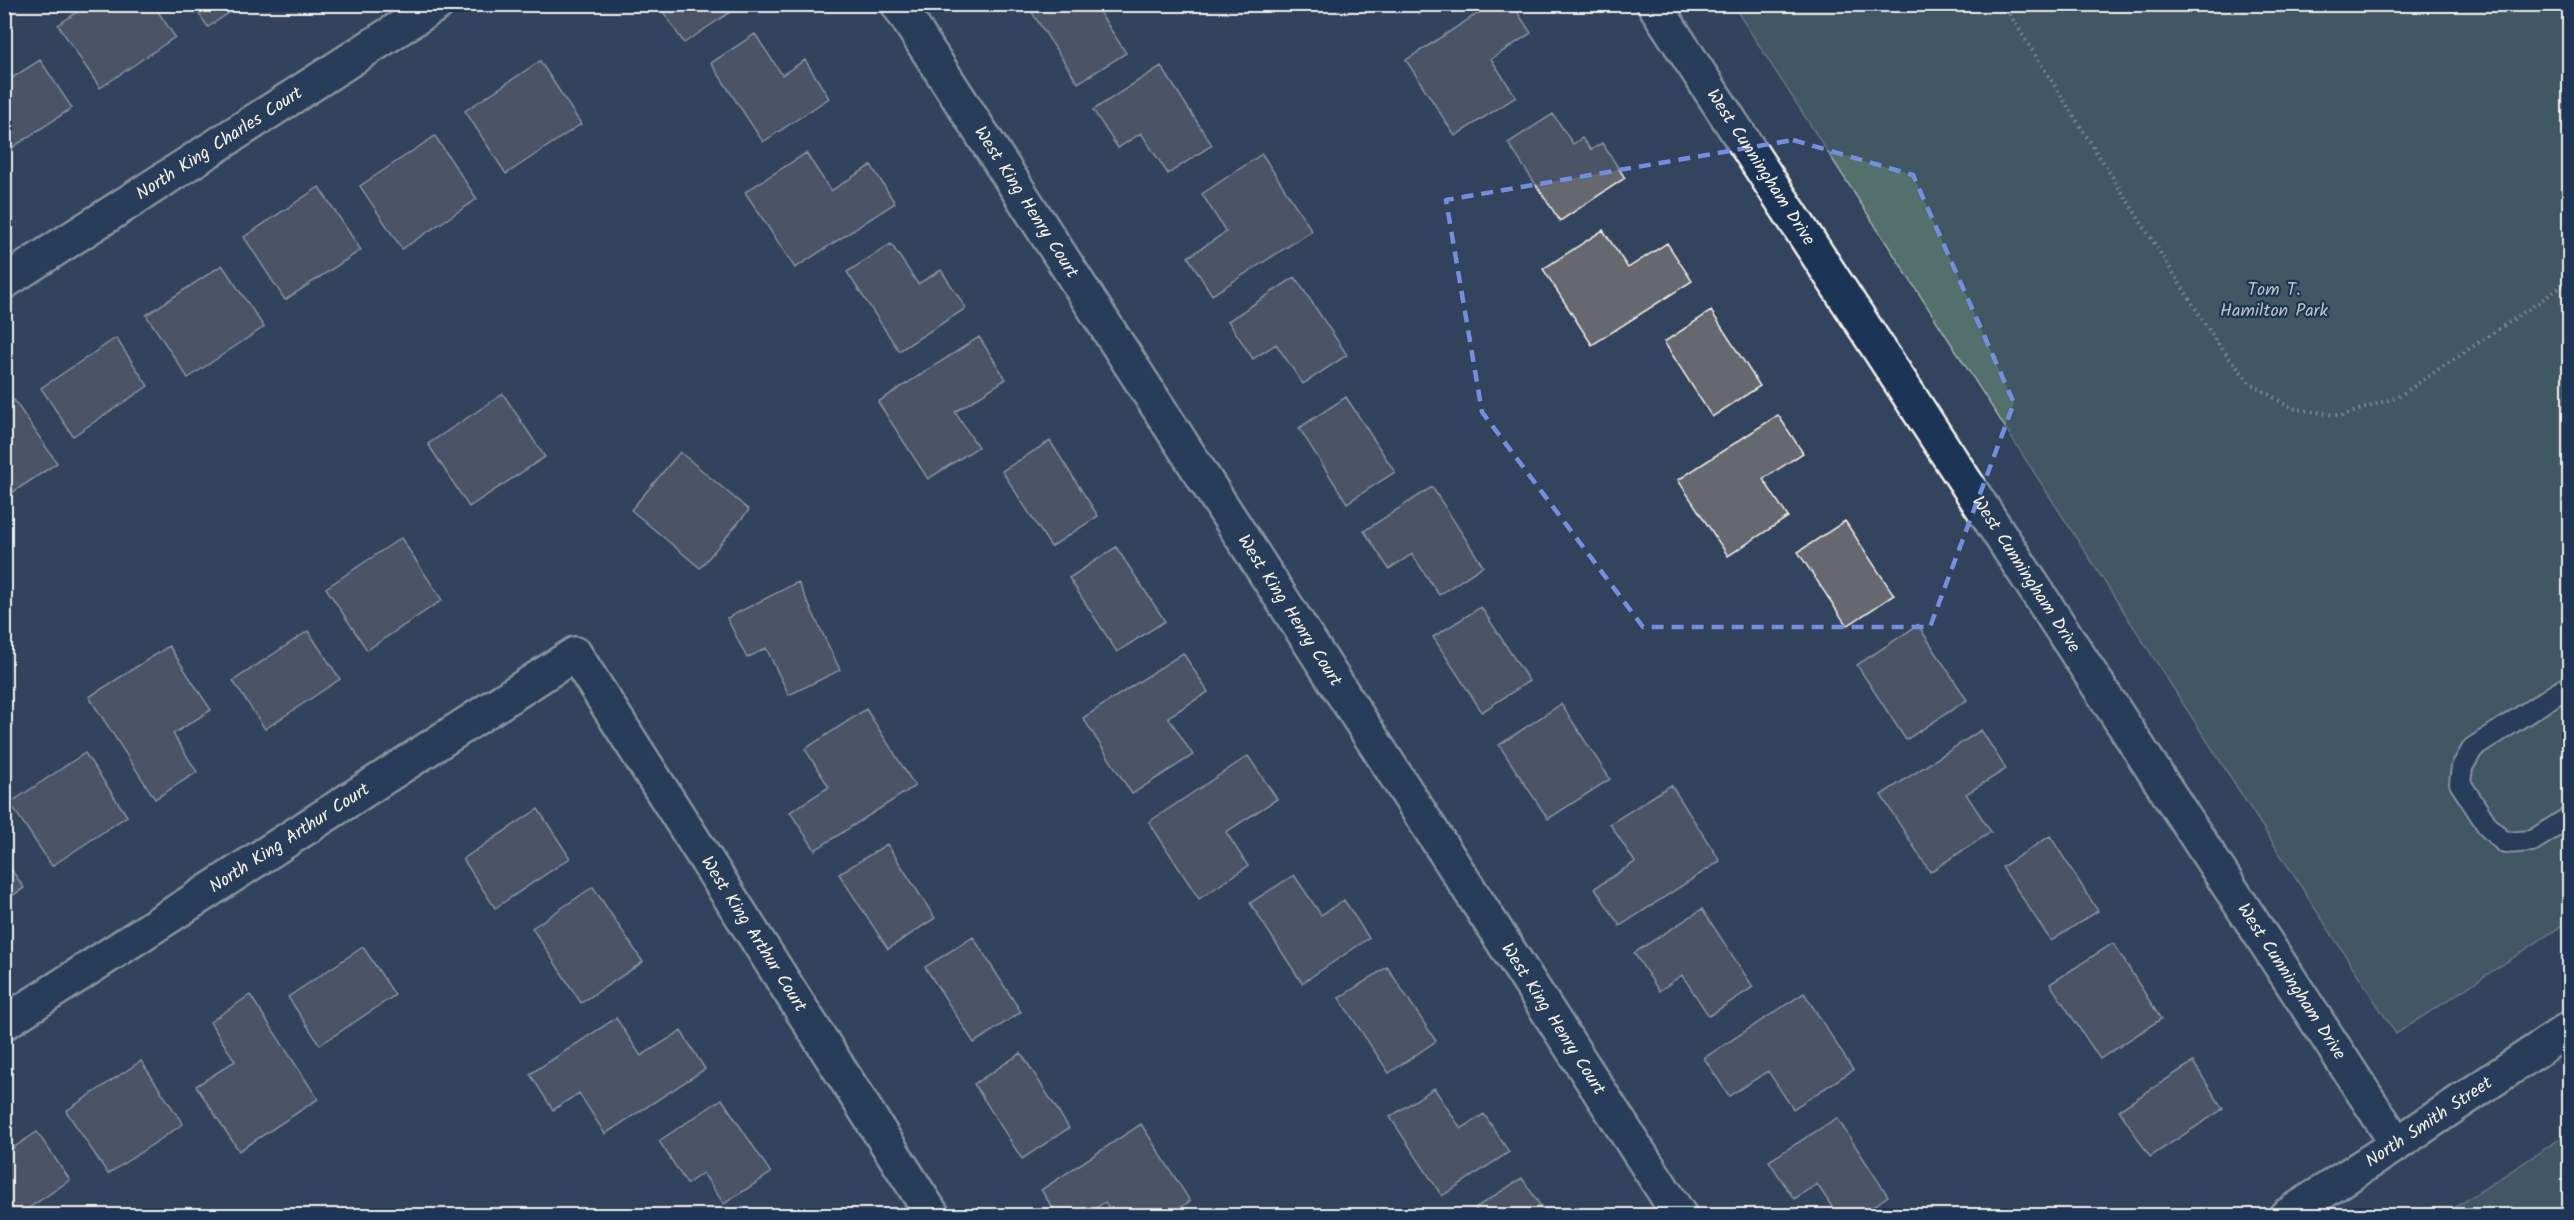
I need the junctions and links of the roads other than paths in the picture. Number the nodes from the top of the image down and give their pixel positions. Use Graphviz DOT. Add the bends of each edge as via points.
graph roads {
  1 [pos="437,4"];
  2 [pos="897,4"];
  3 [pos="1654,4"];
  4 [pos="4,282"];
  5 [pos="575,654"];
  6 [pos="2570,685"];
  7 [pos="2570,817"];
  8 [pos="4,1023"];
  9 [pos="2570,1028"];
  10 [pos="2397,1144"];
  11 [pos="933,1215"];
  12 [pos="1680,1215"];
  13 [pos="2286,1215"];
  1 -- 4 [label="street, North King Charles Court"];
  2 -- 12 [label="street, West King Henry Court"];
  3 -- 10 [label="street, West Cunningham Drive"];
  5 -- 8 [label="street, North King Arthur Court"];
  5 -- 11 [label="street, West King Arthur Court"];
  6 -- 7 [label="lane" via="2473,748 2462,767 2460,783 2489,828 2505,843 2532,841"];
  9 -- 10 [label="street, North Smith Street"];
  10 -- 13 [label="street, North Smith Street"];
}
